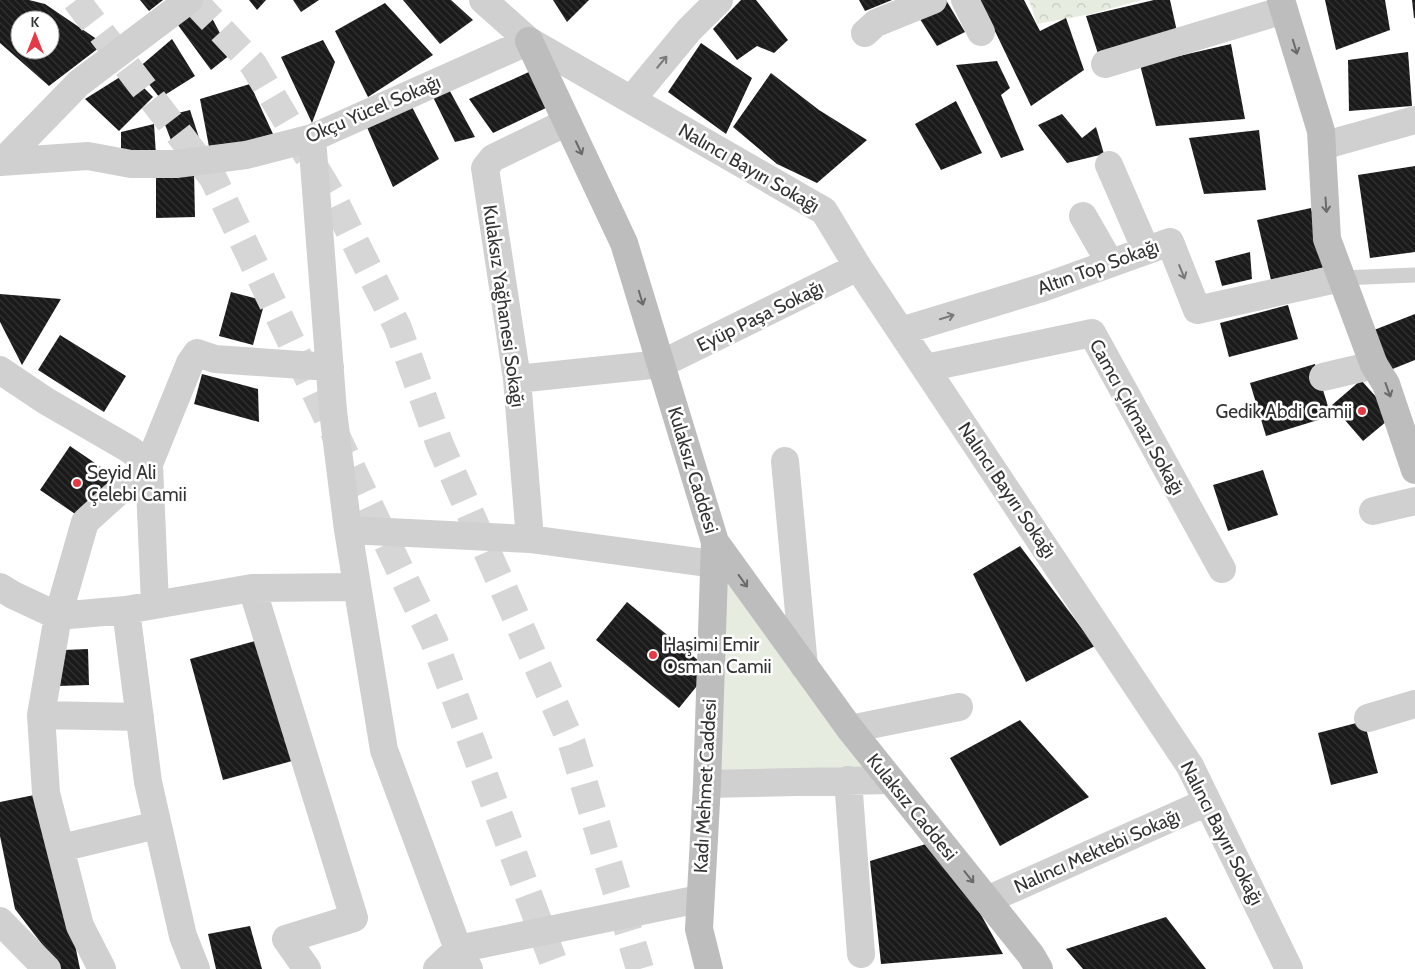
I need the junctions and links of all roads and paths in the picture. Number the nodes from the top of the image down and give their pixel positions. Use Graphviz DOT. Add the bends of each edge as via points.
graph roads {
  1 [pos="189,0"];
  2 [pos="484,0"];
  3 [pos="719,0"];
  4 [pos="933,0"];
  5 [pos="965,0"];
  6 [pos="1282,5"];
  7 [pos="982,32"];
  8 [pos="865,34"];
  9 [pos="529,41"];
  10 [pos="1106,64"];
  11 [pos="585,73"];
  12 [pos="631,100"];
  13 [pos="563,113"];
  14 [pos="1415,120"];
  15 [pos="312,138"];
  16 [pos="1322,146"];
  17 [pos="1,162"];
  18 [pos="1109,165"];
  19 [pos="1083,216"];
  20 [pos="1146,250"];
  21 [pos="1110,263"];
  22 [pos="858,267"];
  23 [pos="1415,275"];
  24 [pos="1340,278"];
  25 [pos="901,331"];
  26 [pos="661,364"];
  27 [pos="1374,365"];
  28 [pos="330,368"];
  29 [pos="926,368"];
  30 [pos="0,370"];
  31 [pos="1323,377"];
  32 [pos="516,379"];
  33 [pos="785,461"];
  34 [pos="150,464"];
  35 [pos="1415,470"];
  36 [pos="1415,501"];
  37 [pos="1373,511"];
  38 [pos="348,530"];
  39 [pos="530,539"];
  40 [pos="714,553"];
  41 [pos="1222,569"];
  42 [pos="0,587"];
  43 [pos="357,587"];
  44 [pos="252,588"];
  45 [pos="155,604"];
  46 [pos="126,610"];
  47 [pos="58,616"];
  48 [pos="804,666"];
  49 [pos="1415,704"];
  50 [pos="959,707"];
  51 [pos="40,715"];
  52 [pos="140,717"];
  53 [pos="1368,718"];
  54 [pos="850,729"];
  55 [pos="848,780"];
  56 [pos="891,780"];
  57 [pos="707,784"];
  58 [pos="1207,802"];
  59 [pos="158,826"];
  60 [pos="61,848"];
  61 [pos="699,899"];
  62 [pos="987,900"];
  63 [pos="0,921"];
  64 [pos="861,954"];
  65 [pos="464,959"];
  66 [pos="47,969"];
  67 [pos="102,969"];
  68 [pos="196,969"];
  69 [pos="308,969"];
  70 [pos="437,969"];
  71 [pos="709,969"];
  72 [pos="1039,969"];
  73 [pos="1289,969"];
  1 -- 17 [label="street" via="79,83"];
  2 -- 9 [label="street, Nalıncı Bayırı Sokağı"];
  12 -- 3 [label="street, one-way" via="689,30"];
  4 -- 8 [label="street" via="876,23"];
  5 -- 7 [label="street"];
  6 -- 10 [label="street"];
  6 -- 16 [label="street, one-way" via="1321,131"];
  9 -- 11 [label="street, Nalıncı Bayırı Sokağı"];
  9 -- 13 [label="street, Kulaksız Caddesi"];
  9 -- 15 [label="street, Okçu Yücel Sokağı"];
  11 -- 12 [label="street, Nalıncı Bayırı Sokağı"];
  11 -- 13 [label="street"];
  12 -- 22 [label="street, Nalıncı Bayırı Sokağı" via="824,211"];
  13 -- 26 [label="street, Kulaksız Caddesi, one-way" via="624,243"];
  13 -- 32 [label="street, Kulaksız Yağhanesi Sokağı" via="493,158 485,168"];
  14 -- 16 [label="street"];
  15 -- 17 [label="street, Okçu Yücel Sokağı" via="246,156 176,164 131,164 88,156"];
  15 -- 28 [label="street"];
  16 -- 24 [label="street, one-way" via="1327,239"];
  18 -- 20 [label="street"];
  19 -- 21 [label="street"];
  20 -- 21 [label="street, Altın Top Sokağı"];
  20 -- 24 [label="street, Altın Top Sokağı, one-way" via="1170,242 1197,310"];
  25 -- 21 [label="street, Altın Top Sokağı, one-way" via="1042,288"];
  22 -- 25 [label="street, Nalıncı Bayırı Sokağı"];
  22 -- 26 [label="street, Eyüp Paşa Sokağı"];
  23 -- 24 [label="lane"];
  24 -- 27 [label="street"];
  25 -- 29 [label="street, Nalıncı Bayırı Sokağı"];
  26 -- 32 [label="street"];
  26 -- 40 [label="street, Kulaksız Caddesi"];
  27 -- 31 [label="street"];
  27 -- 35 [label="street, one-way" via="1386,384"];
  28 -- 34 [label="street" via="215,359 197,353 190,363"];
  28 -- 38 [label="street"];
  29 -- 41 [label="street, Camcı Çıkmazı Sokağı" via="1092,333"];
  29 -- 58 [label="street, Nalıncı Bayırı Sokağı" via="1190,766"];
  30 -- 34 [label="street"];
  32 -- 39 [label="street, Kulaksız Yağhanesi Sokağı"];
  33 -- 48 [label="street"];
  34 -- 45 [label="street"];
  34 -- 47 [label="street" via="85,522"];
  36 -- 37 [label="street"];
  38 -- 39 [label="street"];
  38 -- 43 [label="street"];
  39 -- 40 [label="street"];
  40 -- 48 [label="street, Kulaksız Caddesi, one-way"];
  40 -- 57 [label="street, Kadı Mehmet Caddesi"];
  42 -- 47 [label="street"];
  43 -- 44 [label="street"];
  43 -- 65 [label="street" via="384,750"];
  44 -- 45 [label="street"];
  44 -- 69 [label="street" via="354,918 286,939"];
  45 -- 46 [label="street"];
  46 -- 47 [label="street"];
  46 -- 52 [label="street"];
  47 -- 51 [label="street"];
  48 -- 54 [label="street, Kulaksız Caddesi"];
  49 -- 53 [label="street"];
  50 -- 54 [label="street"];
  51 -- 52 [label="street"];
  51 -- 60 [label="street" via="46,793"];
  52 -- 59 [label="street" via="148,782"];
  54 -- 56 [label="street, Kulaksız Caddesi"];
  55 -- 56 [label="street"];
  55 -- 57 [label="street"];
  55 -- 64 [label="street"];
  56 -- 62 [label="street, Kulaksız Caddesi, one-way"];
  57 -- 61 [label="street, Kadı Mehmet Caddesi"];
  58 -- 62 [label="street, Nalıncı Mektebi Sokağı"];
  58 -- 73 [label="street, Nalıncı Bayırı Sokağı"];
  59 -- 60 [label="street"];
  59 -- 68 [label="street" via="183,936"];
  60 -- 67 [label="street" via="80,926"];
  61 -- 65 [label="street"];
  61 -- 71 [label="street, Kadı Mehmet Caddesi" via="698,929"];
  62 -- 72 [label="street, Kulaksız Caddesi"];
  63 -- 66 [label="street"];
  65 -- 70 [label="street"];
}
